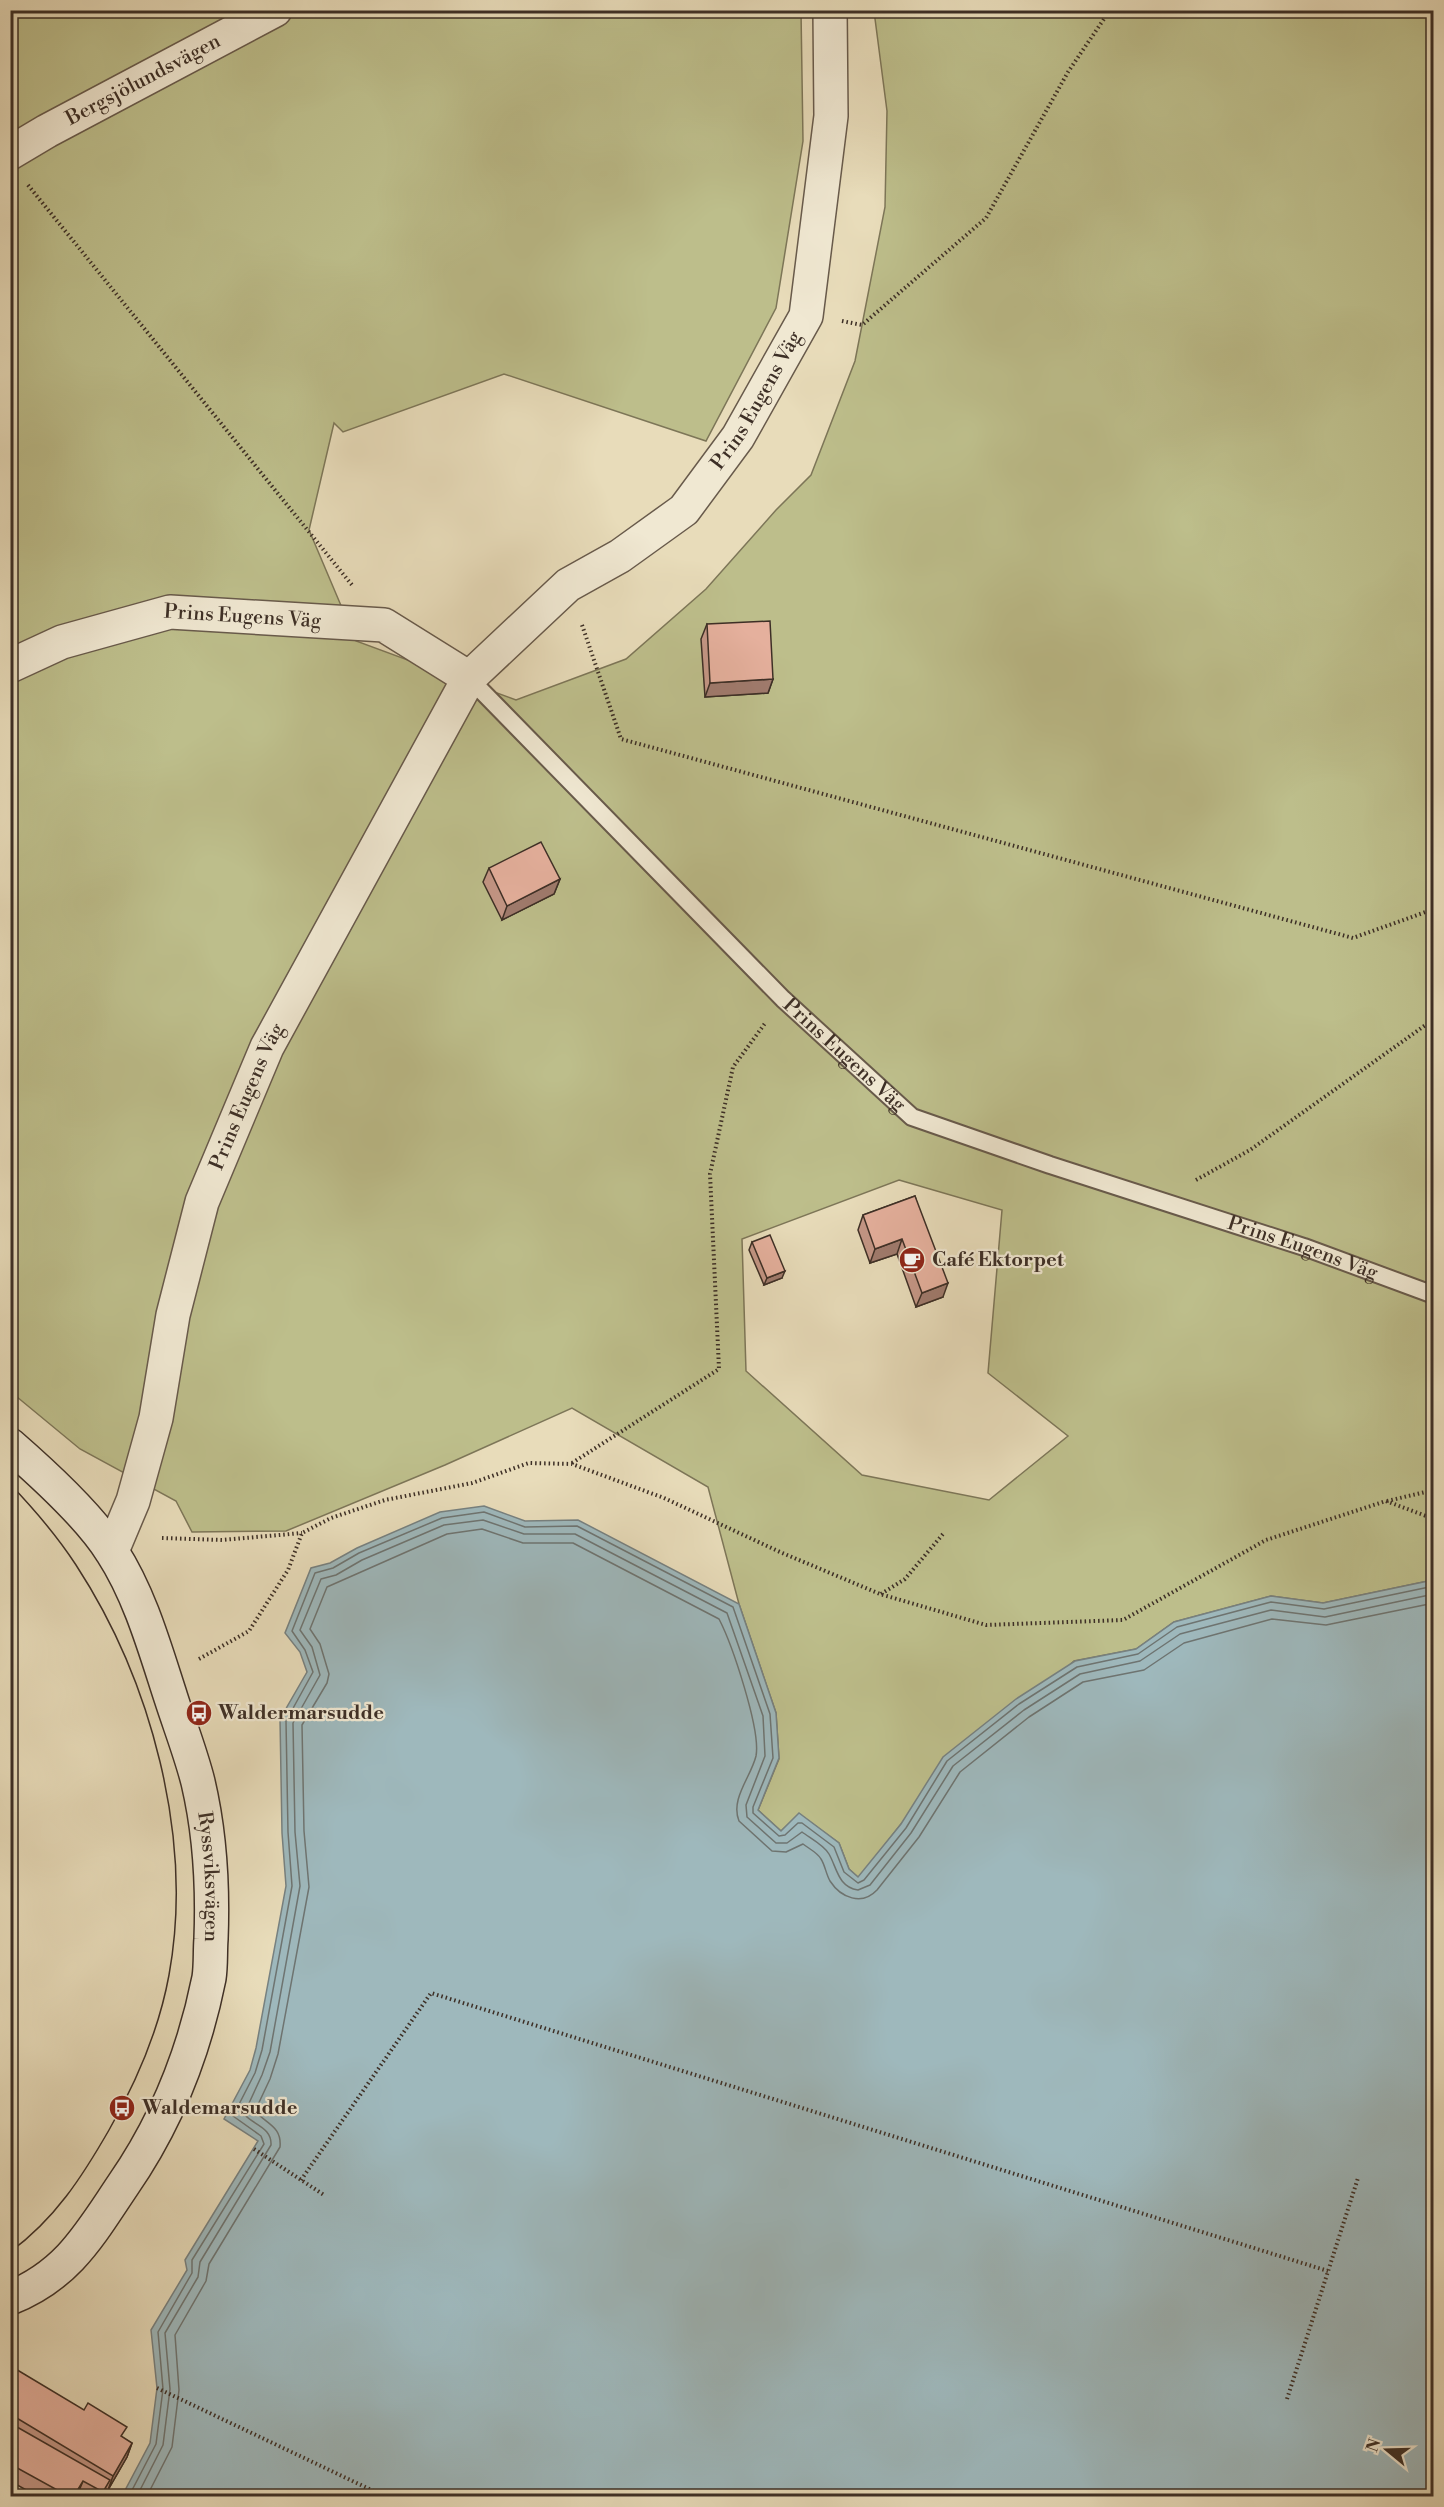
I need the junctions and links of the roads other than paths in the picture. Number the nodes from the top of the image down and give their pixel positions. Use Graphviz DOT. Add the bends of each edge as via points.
graph roads {
  1 [pos="275,10"];
  2 [pos="830,10"];
  3 [pos="10,153"];
  4 [pos="10,666"];
  5 [pos="469,678"];
  6 [pos="1434,1294"];
  7 [pos="10,1445"];
  8 [pos="112,1551"];
  9 [pos="10,2298"];
  1 -- 3 [label="street, Bergsjölundsvägen"];
  2 -- 5 [label="street, Prins Eugens Väg" via="831,116 806,316 738,437 684,510 620,556 568,585"];
  4 -- 5 [label="street, Prins Eugens Väg" via="62,642 170,612 384,625"];
  5 -- 6 [label="lane, Prins Eugens Väg" via="783,999 912,1117"];
  5 -- 8 [label="street, Prins Eugens Väg" via="267,1047 202,1202 172,1316 156,1418 133,1500"];
  7 -- 8 [label="street, Ryssviksvägen" via="82,1515"];
  8 -- 9 [label="street, Ryssviksvägen" via="138,1604 198,1783 212,1870 209,1976 186,2068 137,2166 81,2247 56,2273"];
}
